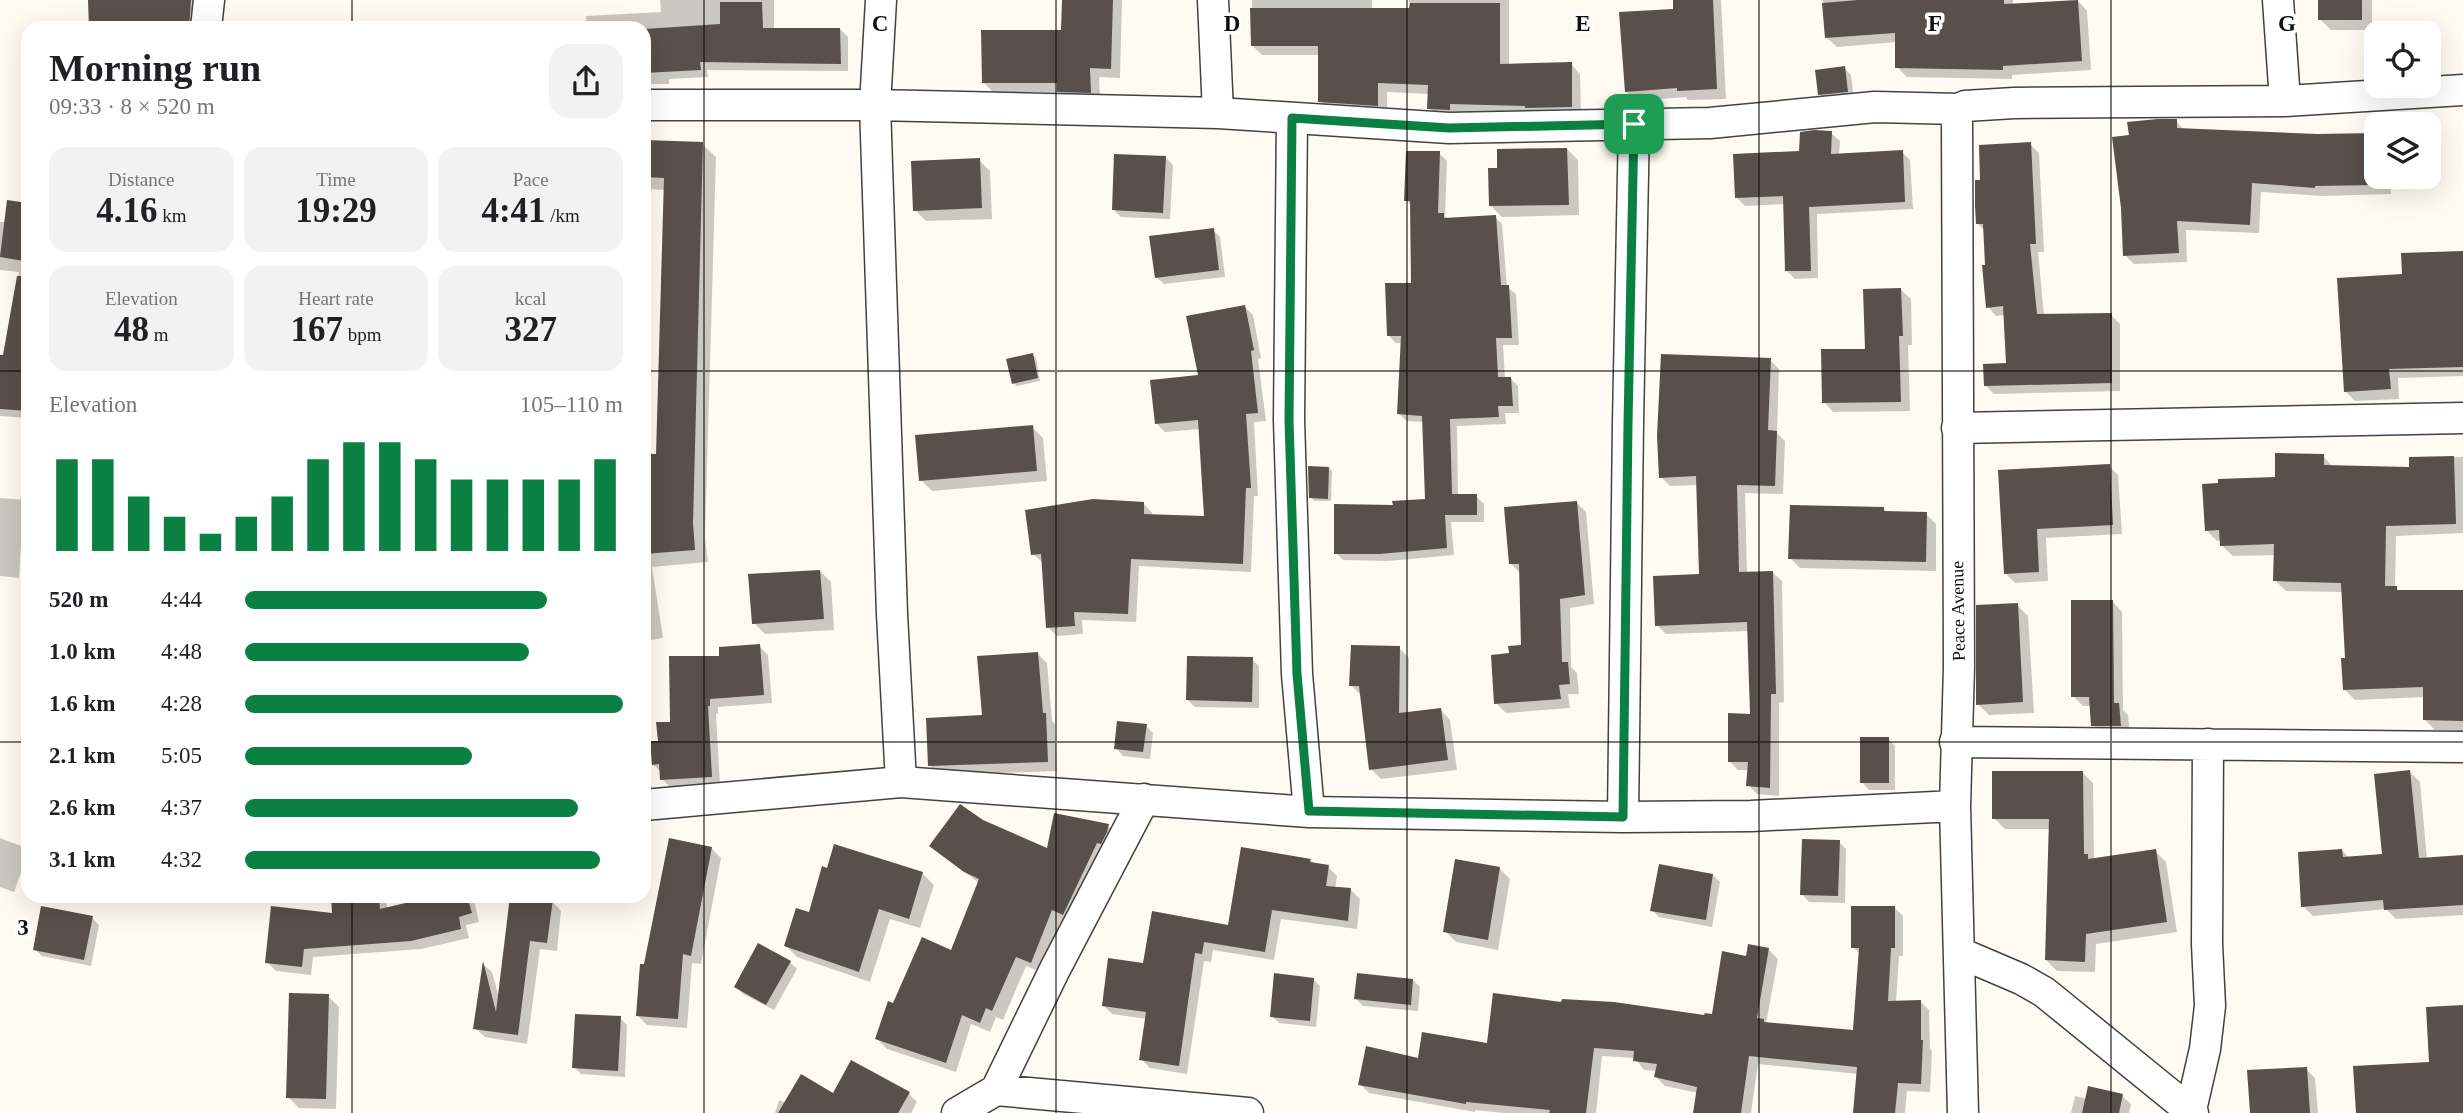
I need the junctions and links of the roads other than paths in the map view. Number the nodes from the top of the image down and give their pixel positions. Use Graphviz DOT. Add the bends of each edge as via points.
graph roads {
  1 [pos="209,0"];
  2 [pos="881,0"];
  3 [pos="1213,0"];
  4 [pos="2278,0"];
  5 [pos="207,21"];
  6 [pos="2463,90"];
  7 [pos="2285,101"];
  8 [pos="651,104"];
  9 [pos="875,105"];
  10 [pos="1959,109"];
  11 [pos="1218,113"];
  12 [pos="1292,118"];
  13 [pos="1634,124"];
  14 [pos="2463,418"];
  15 [pos="1956,428"];
  16 [pos="1955,742"];
  17 [pos="2208,744"];
  18 [pos="2463,747"];
  19 [pos="901,782"];
  20 [pos="1144,799"];
  21 [pos="651,804"];
  22 [pos="1955,806"];
  23 [pos="1309,811"];
  24 [pos="1623,817"];
  25 [pos="1960,953"];
  26 [pos="996,1090"];
  27 [pos="2192,1112"];
  28 [pos="957,1113"];
  29 [pos="1248,1113"];
  30 [pos="1963,1113"];
  1 -- 5 [label="street"];
  2 -- 9 [label="street"];
  3 -- 11 [label="street"];
  4 -- 7 [label="street"];
  6 -- 7 [label="street"];
  7 -- 10 [label="street" via="2014,103"];
  8 -- 9 [label="street"];
  9 -- 11 [label="street"];
  9 -- 19 [label="street"];
  10 -- 13 [label="street" via="1875,107 1710,123"];
  10 -- 15 [label="street, Peace Avenue"];
  11 -- 12 [label="street"];
  12 -- 13 [label="street" via="1449,128"];
  12 -- 23 [label="street" via="1289,420 1297,674"];
  13 -- 24 [label="street"];
  14 -- 15 [label="street"];
  15 -- 16 [label="street, Peace Avenue" via="1959,667"];
  16 -- 17 [label="street"];
  16 -- 22 [label="street, Peace Avenue"];
  17 -- 18 [label="street"];
  17 -- 27 [label="street" via="2210,1006"];
  19 -- 20 [label="street"];
  19 -- 21 [label="street"];
  20 -- 23 [label="street"];
  20 -- 26 [label="street"];
  22 -- 24 [label="street"];
  22 -- 25 [label="street, Peace Avenue"];
  23 -- 24 [label="street"];
  25 -- 27 [label="street" via="2045,992"];
  25 -- 30 [label="street, Peace Avenue"];
  26 -- 28 [label="street"];
  26 -- 29 [label="street"];
}
